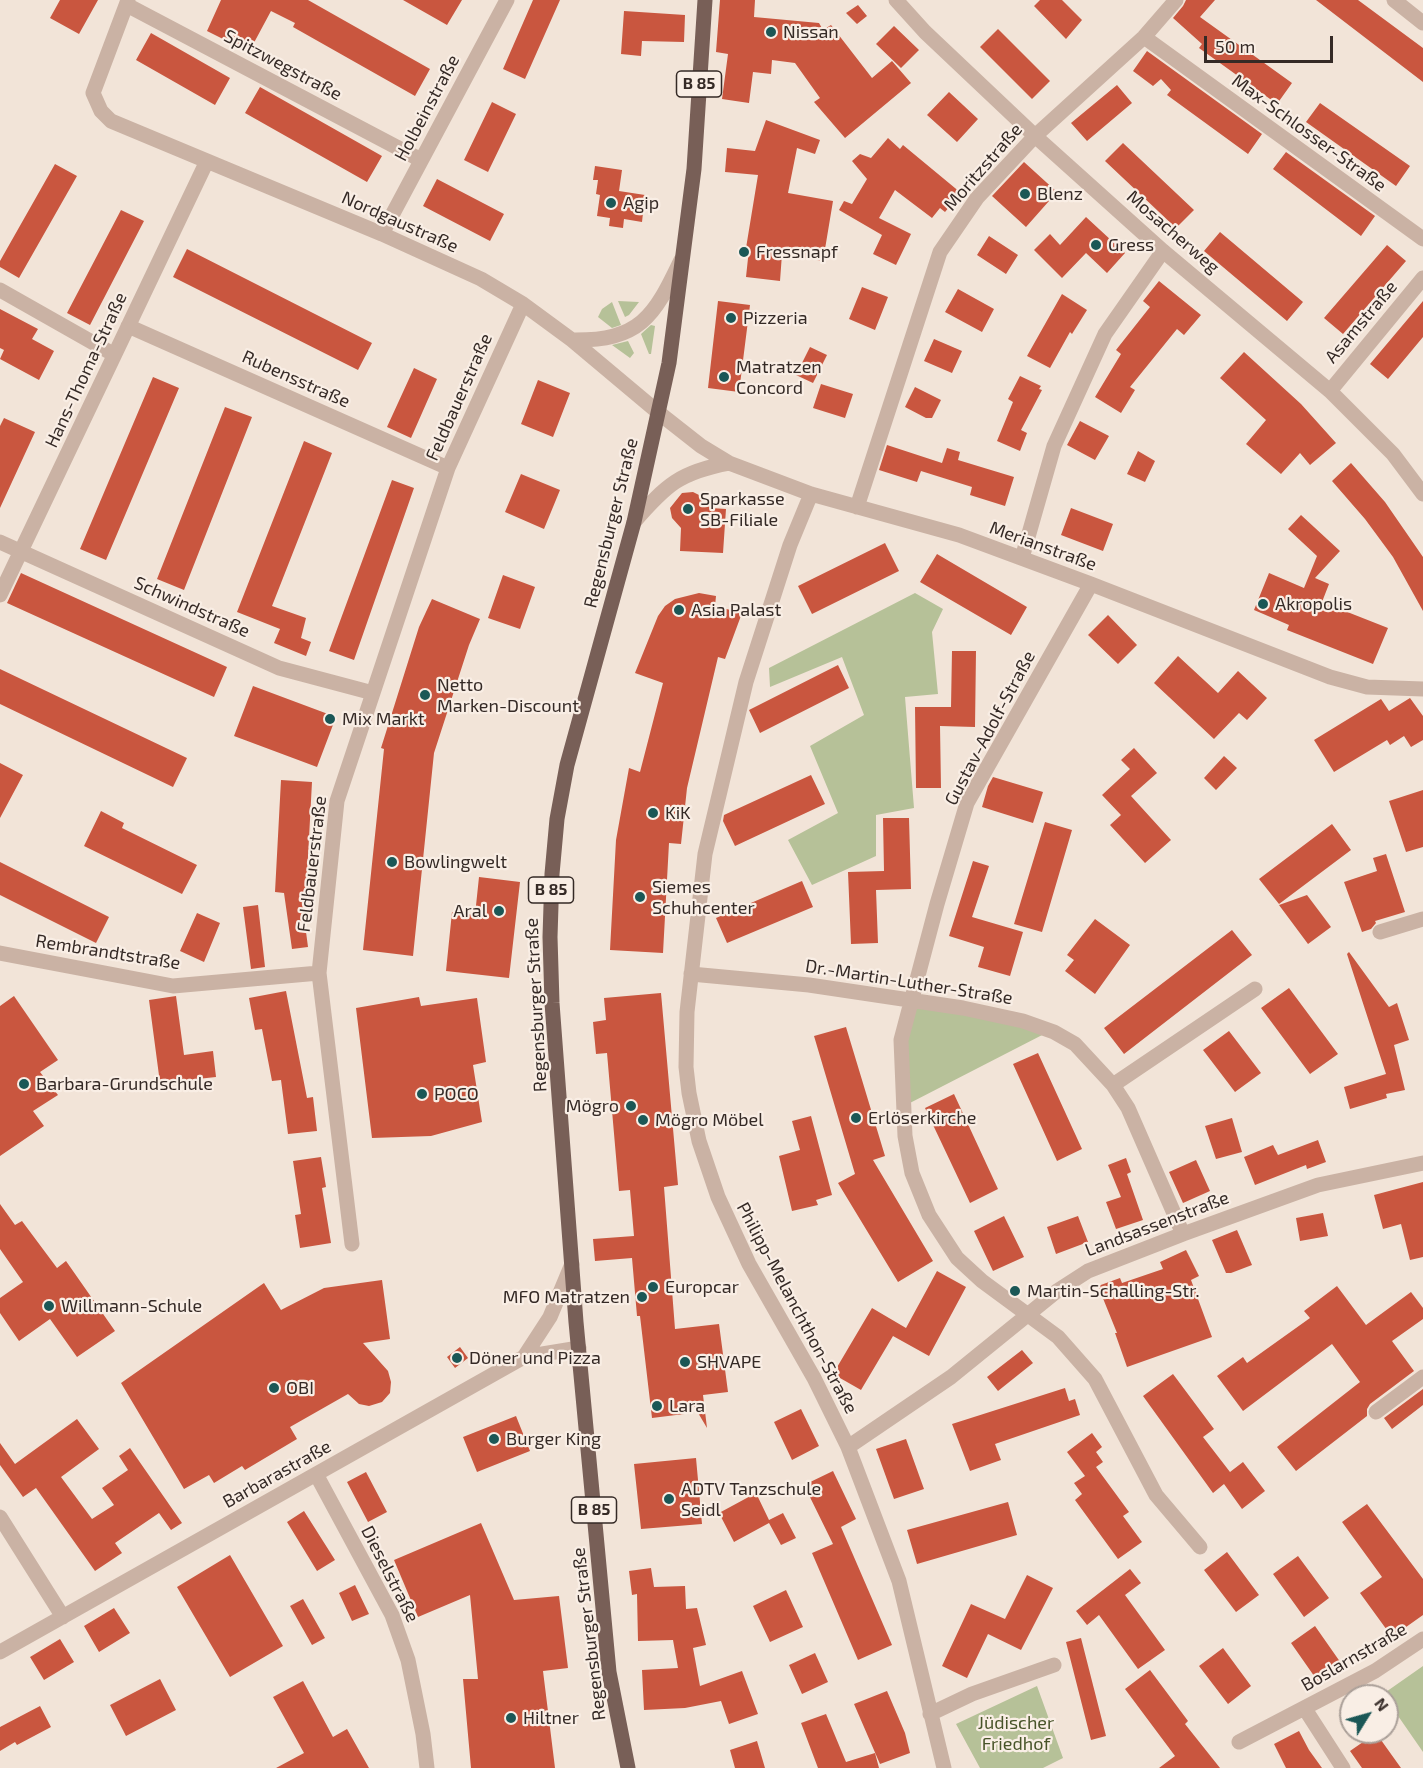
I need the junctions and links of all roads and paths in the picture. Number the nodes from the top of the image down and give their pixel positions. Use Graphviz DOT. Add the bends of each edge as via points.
graph roads {
  1 [pos="507,0"];
  2 [pos="705,0"];
  3 [pos="896,0"];
  4 [pos="1176,0"];
  5 [pos="1394,0"];
  6 [pos="127,3"];
  7 [pos="1423,23"];
  8 [pos="1144,37"];
  9 [pos="1035,136"];
  10 [pos="421,160"];
  11 [pos="207,161"];
  12 [pos="382,234"];
  13 [pos="1423,239"];
  14 [pos="1163,250"];
  15 [pos="684,252"];
  16 [pos="1423,278"];
  17 [pos="0,290"];
  18 [pos="523,304"];
  19 [pos="128,326"];
  20 [pos="572,340"];
  21 [pos="114,354"];
  22 [pos="1330,391"];
  23 [pos="659,413"];
  24 [pos="729,464"];
  25 [pos="448,468"];
  26 [pos="811,494"];
  27 [pos="1423,494"];
  28 [pos="857,507"];
  29 [pos="634,522"];
  30 [pos="0,542"];
  31 [pos="21,551"];
  32 [pos="1022,558"];
  33 [pos="1091,584"];
  34 [pos="0,595"];
  35 [pos="1423,689"];
  36 [pos="373,693"];
  37 [pos="1423,919"];
  38 [pos="1380,932"];
  39 [pos="0,953"];
  40 [pos="319,973"];
  41 [pos="692,974"];
  42 [pos="1255,989"];
  43 [pos="911,1000"];
  44 [pos="1113,1085"];
  45 [pos="1423,1163"];
  46 [pos="1183,1234"];
  47 [pos="352,1244"];
  48 [pos="572,1264"];
  49 [pos="1028,1315"];
  50 [pos="579,1348"];
  51 [pos="524,1357"];
  52 [pos="1423,1377"];
  53 [pos="1376,1412"];
  54 [pos="848,1447"];
  55 [pos="316,1474"];
  56 [pos="0,1517"];
  57 [pos="1200,1547"];
  58 [pos="63,1617"];
  59 [pos="1423,1640"];
  60 [pos="0,1652"];
  61 [pos="1054,1665"];
  62 [pos="1305,1709"];
  63 [pos="930,1714"];
  64 [pos="1239,1742"];
  65 [pos="939,1767"];
  66 [pos="427,1768"];
  67 [pos="628,1768"];
  68 [pos="1343,1768"];
  1 -- 10 [label="street, Holbeinstraße"];
  2 -- 15 [label="main road, Regensburger Straße / B 85" via="694,169"];
  3 -- 9 [label="street, Mosacherweg"];
  4 -- 8 [label="street, Moritzstraße"];
  5 -- 7 [label="street"];
  6 -- 10 [label="street, Spitzwegstraße"];
  6 -- 11 [label="street, Nordgaustraße" via="93,93 101,111 111,121"];
  8 -- 9 [label="street, Moritzstraße"];
  8 -- 13 [label="street, Max-Schlosser-Straße"];
  9 -- 14 [label="street, Mosacherweg"];
  9 -- 28 [label="street, Moritzstraße" via="977,198 940,252"];
  10 -- 12 [label="street, Holbeinstraße"];
  11 -- 12 [label="street, Nordgaustraße"];
  11 -- 19 [label="street, Hans-Thoma-Straße"];
  12 -- 18 [label="street, Nordgaustraße" via="481,279"];
  14 -- 22 [label="street, Mosacherweg"];
  14 -- 32 [label="street" via="1105,334 1054,446"];
  15 -- 20 [label="street" via="666,291 631,331 613,337"];
  15 -- 23 [label="main road, Regensburger Straße / B 85"];
  16 -- 22 [label="street, Asamstraße"];
  17 -- 21 [label="street"];
  18 -- 20 [label="street, Nordgaustraße"];
  18 -- 25 [label="street, Feldbauerstraße"];
  19 -- 21 [label="street, Hans-Thoma-Straße"];
  19 -- 25 [label="street, Rubensstraße"];
  20 -- 23 [label="street, Nordgaustraße"];
  21 -- 31 [label="street, Hans-Thoma-Straße"];
  22 -- 27 [label="street, Mosacherweg" via="1393,454"];
  23 -- 24 [label="street, Merianstraße"];
  23 -- 29 [label="main road, Regensburger Straße / B 85"];
  24 -- 26 [label="street, Merianstraße"];
  24 -- 29 [label="street" via="697,470 676,480"];
  25 -- 36 [label="street, Feldbauerstraße"];
  26 -- 28 [label="street, Merianstraße"];
  26 -- 41 [label="street, Philipp-Melanchthon-Straße" via="790,545 746,682 705,854"];
  28 -- 32 [label="street, Merianstraße" via="959,535"];
  29 -- 48 [label="main road, Regensburger Straße / B 85" via="567,765 552,874 552,1003"];
  30 -- 31 [label="street, Schwindstraße"];
  31 -- 34 [label="street, Hans-Thoma-Straße"];
  31 -- 36 [label="street, Schwindstraße" via="279,668"];
  32 -- 33 [label="street, Merianstraße"];
  33 -- 35 [label="street, Merianstraße" via="1330,677 1367,687"];
  33 -- 43 [label="street, Gustav-Adolf-Straße" via="967,803"];
  36 -- 40 [label="street, Feldbauerstraße" via="337,801"];
  37 -- 38 [label="street"];
  39 -- 40 [label="street, Rembrandtstraße" via="173,986"];
  40 -- 47 [label="street, Feldbauerstraße"];
  41 -- 43 [label="street, Dr.-Martin-Luther-Straße"];
  41 -- 54 [label="street, Philipp-Melanchthon-Straße" via="686,1067 699,1142 718,1197 749,1264 814,1377"];
  42 -- 44 [label="street"];
  43 -- 44 [label="street, Dr.-Martin-Luther-Straße" via="1023,1021 1054,1032 1075,1044"];
  43 -- 49 [label="street, Gustav-Adolf-Straße" via="901,1048 905,1136 912,1173 929,1215 957,1258"];
  44 -- 46 [label="street, Dr.-Martin-Luther-Straße" via="1128,1108"];
  45 -- 46 [label="street, Landsassenstraße" via="1318,1185"];
  46 -- 49 [label="street, Landsassenstraße" via="1088,1271"];
  48 -- 50 [label="main road, Regensburger Straße / B 85"];
  48 -- 51 [label="street" via="550,1317"];
  49 -- 54 [label="street, Landsassenstraße" via="951,1377"];
  49 -- 57 [label="street, Gustav-Adolf-Straße" via="1058,1337 1095,1379 1156,1495"];
  50 -- 51 [label="street, Barbarastraße"];
  50 -- 67 [label="main road, Regensburger Straße / B 85" via="609,1672"];
  51 -- 55 [label="street, Barbarastraße"];
  52 -- 53 [label="street"];
  54 -- 63 [label="street, Philipp-Melanchthon-Straße" via="899,1581"];
  55 -- 58 [label="street, Barbarastraße"];
  55 -- 66 [label="street, Dieselstraße" via="392,1615 408,1660"];
  56 -- 58 [label="street"];
  58 -- 60 [label="street, Barbarastraße"];
  59 -- 62 [label="street, Boslarnstraße"];
  61 -- 63 [label="street" via="972,1694"];
  62 -- 64 [label="street, Boslarnstraße"];
  62 -- 68 [label="street, Boslarnstraße"];
  63 -- 65 [label="street, Philipp-Melanchthon-Straße"];
}
